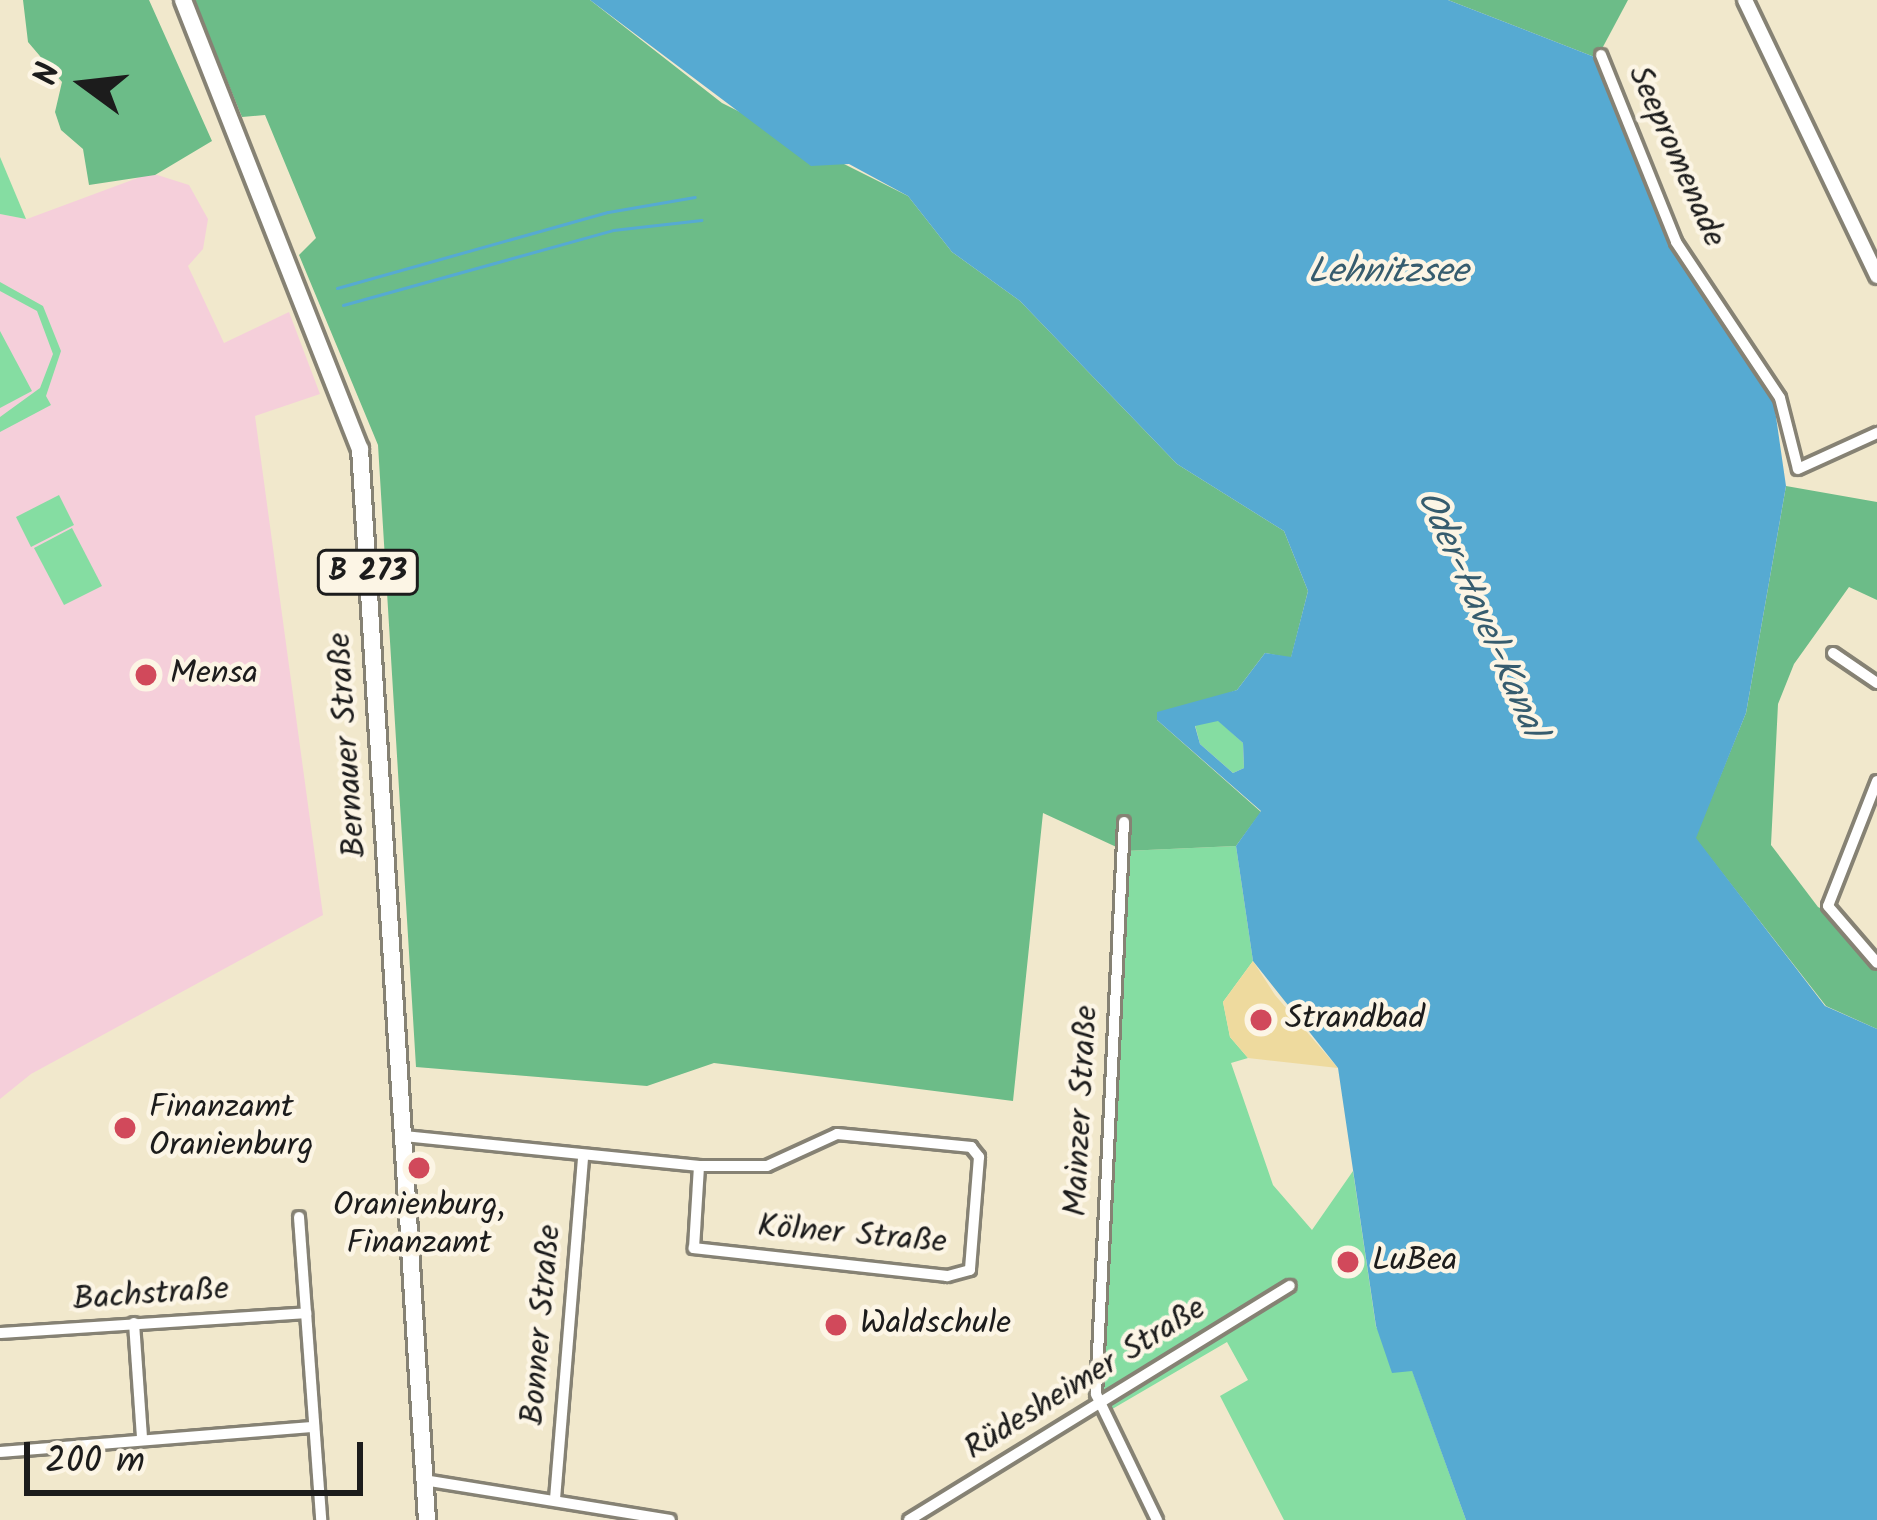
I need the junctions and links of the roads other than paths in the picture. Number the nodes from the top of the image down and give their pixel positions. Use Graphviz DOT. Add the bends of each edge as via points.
graph roads {
  1 [pos="183,0"];
  2 [pos="1745,0"];
  3 [pos="1601,55"];
  4 [pos="1877,276"];
  5 [pos="1877,433"];
  6 [pos="1833,653"];
  7 [pos="1877,682"];
  8 [pos="1877,782"];
  9 [pos="1124,822"];
  10 [pos="1877,962"];
  11 [pos="404,1136"];
  12 [pos="584,1155"];
  13 [pos="699,1166"];
  14 [pos="299,1217"];
  15 [pos="1290,1286"];
  16 [pos="306,1313"];
  17 [pos="134,1323"];
  18 [pos="0,1333"];
  19 [pos="1099,1402"];
  20 [pos="313,1427"];
  21 [pos="142,1437"];
  22 [pos="0,1452"];
  23 [pos="424,1480"];
  24 [pos="556,1499"];
  25 [pos="321,1520"];
  26 [pos="427,1520"];
  27 [pos="670,1520"];
  28 [pos="909,1520"];
  29 [pos="1157,1520"];
  1 -- 11 [label="main road, Bernauer Straße / B 273" via="360,448"];
  2 -- 4 [label="street"];
  3 -- 5 [label="street, Seepromenade" via="1676,242 1780,398 1798,469"];
  6 -- 7 [label="street"];
  8 -- 10 [label="street" via="1828,906"];
  9 -- 19 [label="street, Mainzer Straße"];
  11 -- 12 [label="street, Kölner Straße"];
  11 -- 23 [label="main road, Bernauer Straße / B 273"];
  12 -- 13 [label="street, Kölner Straße"];
  12 -- 24 [label="street, Bonner Straße"];
  13 -- 13 [label="street, Kölner Straße" via="694,1249 947,1276 970,1270 979,1157 971,1147 837,1134 767,1166"];
  14 -- 16 [label="street"];
  15 -- 19 [label="street, Rüdesheimer Straße"];
  16 -- 17 [label="street, Bachstraße"];
  16 -- 20 [label="street"];
  17 -- 18 [label="street, Bachstraße"];
  17 -- 21 [label="street"];
  19 -- 28 [label="street, Rüdesheimer Straße"];
  19 -- 29 [label="street"];
  20 -- 21 [label="street"];
  20 -- 25 [label="street"];
  21 -- 22 [label="street"];
  23 -- 24 [label="street"];
  23 -- 26 [label="main road, Bernauer Straße / B 273"];
  24 -- 27 [label="street"];
}
